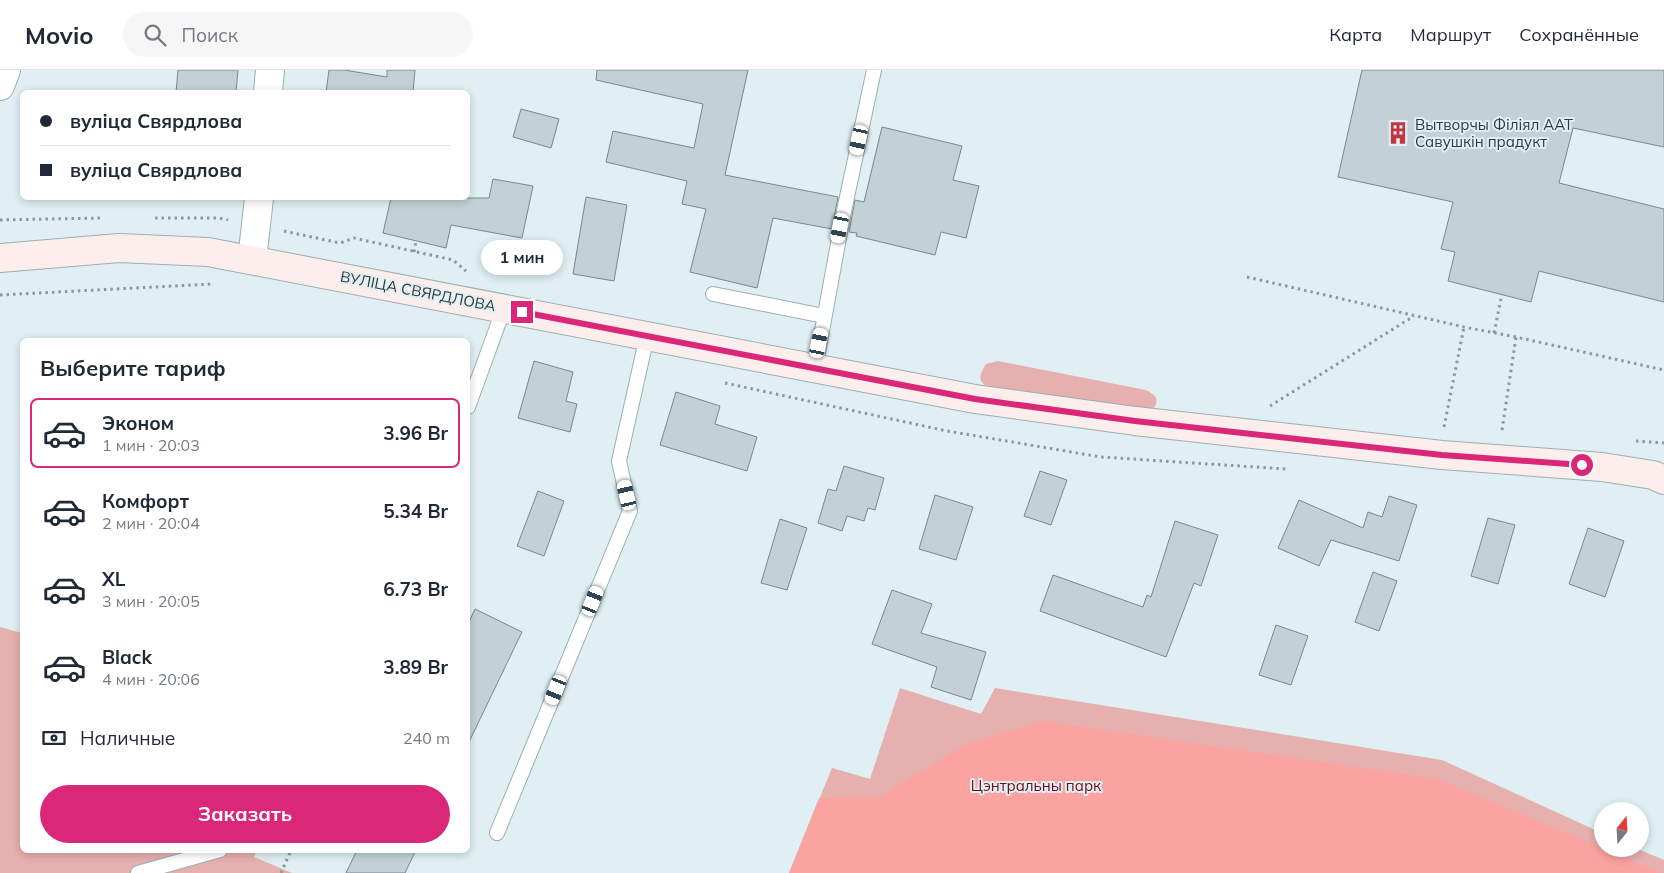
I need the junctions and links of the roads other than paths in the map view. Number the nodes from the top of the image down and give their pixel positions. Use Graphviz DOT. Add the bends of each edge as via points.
graph roads {
  1 [pos="6,70"];
  2 [pos="270,70"];
  3 [pos="874,70"];
  4 [pos="0,86"];
  5 [pos="268,90"];
  6 [pos="259,200"];
  7 [pos="0,258"];
  8 [pos="252,260"];
  9 [pos="713,294"];
  10 [pos="504,308"];
  11 [pos="824,316"];
  12 [pos="647,336"];
  13 [pos="815,369"];
  14 [pos="470,402"];
  15 [pos="1664,480"];
  16 [pos="497,833"];
  17 [pos="209,853"];
  18 [pos="138,873"];
  1 -- 4 [label="street"];
  2 -- 5 [label="street"];
  3 -- 11 [label="lane"];
  6 -- 8 [label="street"];
  7 -- 8 [label="main road, ВУЛІЦА СВЯРДЛОВА" via="119,248 208,252"];
  8 -- 10 [label="main road, ВУЛІЦА СВЯРДЛОВА"];
  9 -- 11 [label="lane"];
  10 -- 12 [label="main road, ВУЛІЦА СВЯРДЛОВА"];
  10 -- 14 [label="lane"];
  11 -- 13 [label="lane"];
  12 -- 13 [label="main road, ВУЛІЦА СВЯРДЛОВА"];
  12 -- 16 [label="lane" via="619,462 630,512"];
  13 -- 15 [label="main road, ВУЛІЦА СВЯРДЛОВА" via="975,399 1135,421 1442,455 1602,466"];
  17 -- 18 [label="lane"];
}
